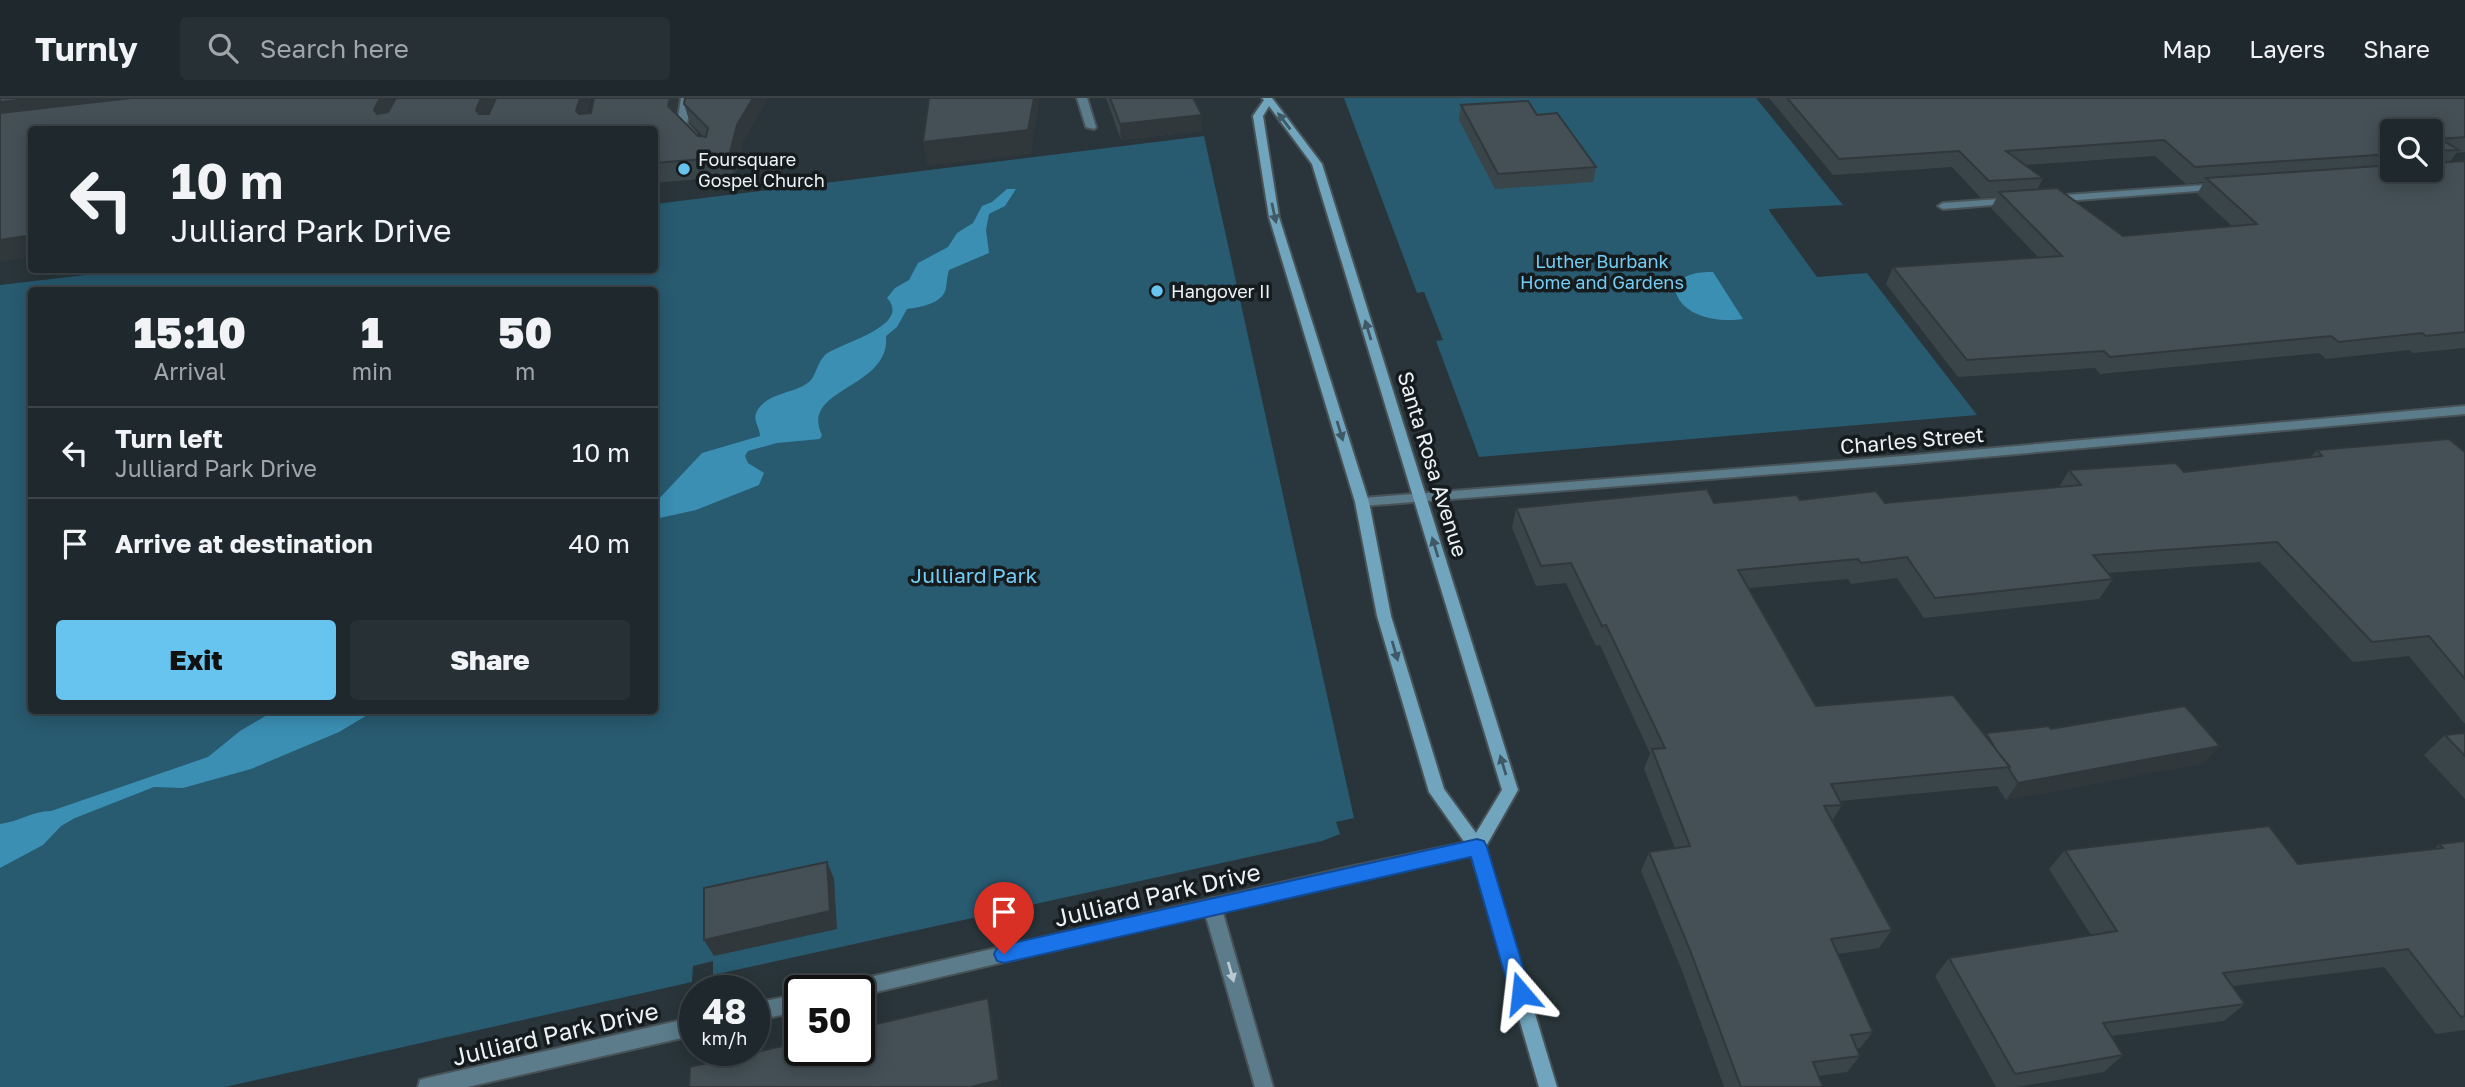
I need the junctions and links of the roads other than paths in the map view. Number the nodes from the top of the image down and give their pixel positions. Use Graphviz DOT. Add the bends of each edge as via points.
graph roads {
  1 [pos="686,98"];
  2 [pos="1082,98"];
  3 [pos="1268,99"];
  4 [pos="1091,127"];
  5 [pos="700,143"];
  6 [pos="2231,186"];
  7 [pos="2039,199"];
  8 [pos="2025,200"];
  9 [pos="1942,206"];
  10 [pos="2465,411"];
  11 [pos="1419,498"];
  12 [pos="1362,502"];
  13 [pos="1477,847"];
  14 [pos="1212,906"];
  15 [pos="875,984"];
  16 [pos="679,1030"];
  17 [pos="426,1087"];
  18 [pos="1264,1087"];
  19 [pos="1548,1087"];
  1 -- 5 [label="street" via="682,125"];
  2 -- 4 [label="street"];
  11 -- 3 [label="main road, Santa Rosa Avenue, one-way" via="1317,164"];
  3 -- 12 [label="main road, Santa Rosa Avenue, one-way" via="1258,116 1274,216"];
  6 -- 7 [label="street"];
  8 -- 9 [label="street"];
  10 -- 11 [label="street, Charles Street"];
  11 -- 12 [label="street, Charles Street"];
  13 -- 11 [label="main road, Santa Rosa Avenue, one-way" via="1510,790"];
  12 -- 13 [label="main road, Santa Rosa Avenue, one-way" via="1384,616 1437,792"];
  13 -- 14 [label="street, Julliard Park Drive"];
  13 -- 19 [label="main road, Santa Rosa Avenue"];
  14 -- 15 [label="street, Julliard Park Drive"];
  14 -- 18 [label="street, one-way"];
  16 -- 17 [label="street, Julliard Park Drive"];
}
